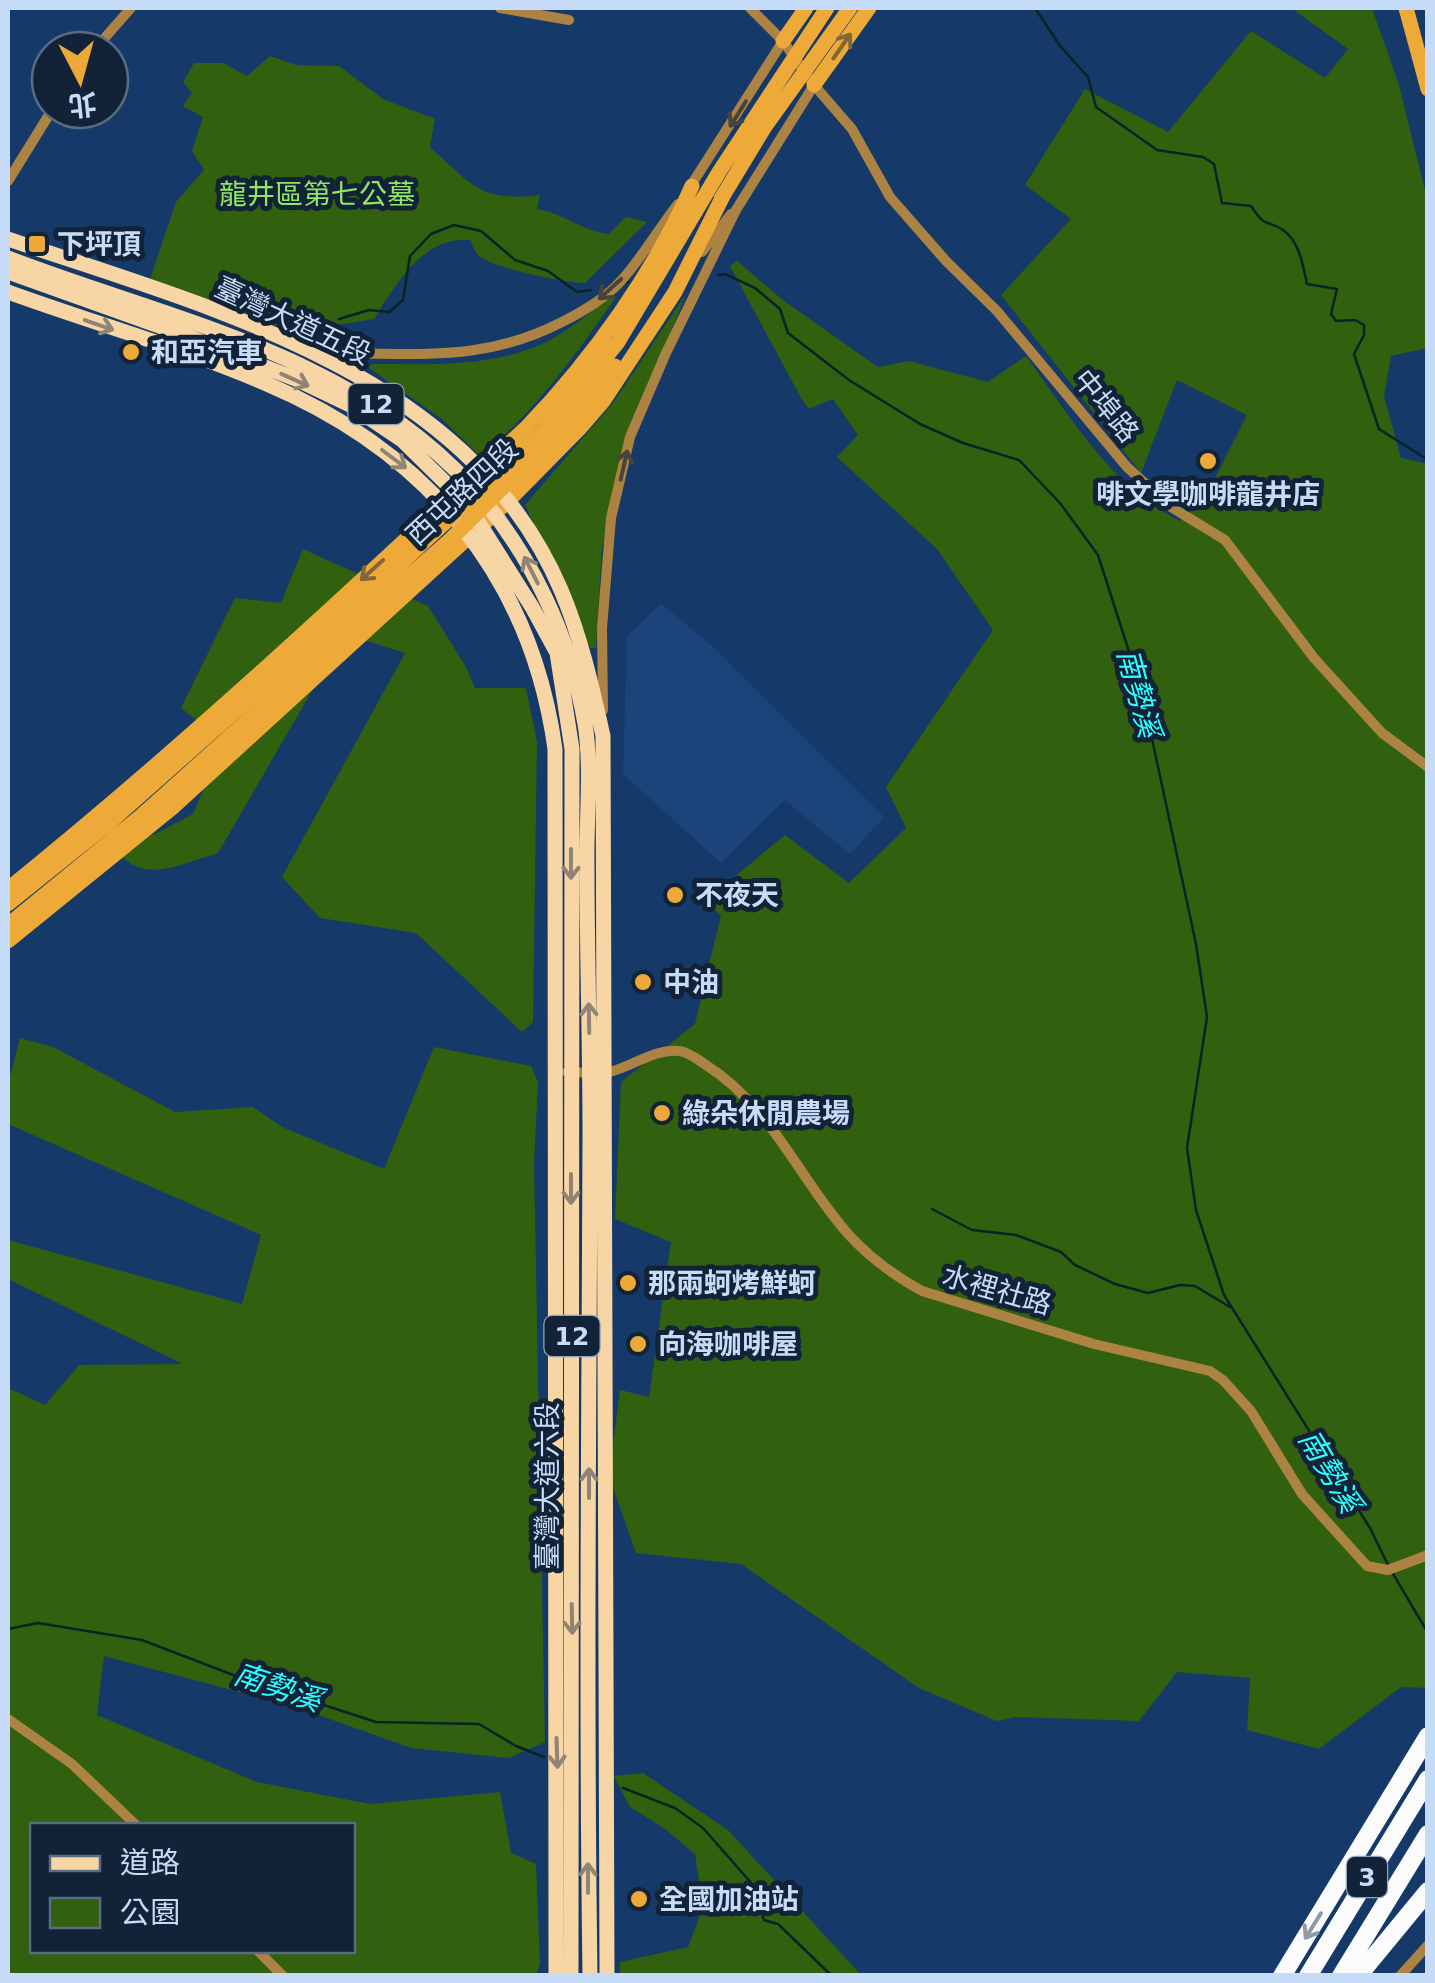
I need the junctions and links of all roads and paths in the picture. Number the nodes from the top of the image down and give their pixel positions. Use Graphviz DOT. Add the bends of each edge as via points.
graph roads {
  1 [pos="131,8"];
  2 [pos="502,8"];
  3 [pos="750,8"];
  4 [pos="806,8"];
  5 [pos="827,8"];
  6 [pos="850,8"];
  7 [pos="870,8"];
  8 [pos="1406,8"];
  9 [pos="568,20"];
  10 [pos="112,30"];
  11 [pos="783,41"];
  12 [pos="800,64"];
  13 [pos="814,85"];
  14 [pos="1428,89"];
  15 [pos="40,130"];
  16 [pos="8,181"];
  17 [pos="692,186"];
  18 [pos="724,194"];
  19 [pos="736,210"];
  20 [pos="8,239"];
  21 [pos="8,258"];
  22 [pos="8,272"];
  23 [pos="8,292"];
  24 [pos="675,292"];
  25 [pos="275,352"];
  26 [pos="317,354"];
  27 [pos="576,405"];
  28 [pos="482,472"];
  29 [pos="457,494"];
  30 [pos="500,508"];
  31 [pos="475,530"];
  32 [pos="378,594"];
  33 [pos="566,697"];
  34 [pos="550,711"];
  35 [pos="586,728"];
  36 [pos="603,736"];
  37 [pos="198,745"];
  38 [pos="219,764"];
  39 [pos="1428,767"];
  40 [pos="136,785"];
  41 [pos="141,816"];
  42 [pos="8,889"];
  43 [pos="8,904"];
  44 [pos="8,924"];
  45 [pos="8,941"];
  46 [pos="563,1072"];
  47 [pos="598,1072"];
  48 [pos="1428,1554"];
  49 [pos="8,1720"];
  50 [pos="1422,1744"];
  51 [pos="1428,1780"];
  52 [pos="135,1823"];
  53 [pos="1428,1834"];
  54 [pos="1428,1894"];
  55 [pos="1428,1946"];
  56 [pos="261,1953"];
  57 [pos="283,1976"];
  58 [pos="556,1976"];
  59 [pos="572,1976"];
  60 [pos="590,1976"];
  61 [pos="607,1976"];
  62 [pos="1282,1976"];
  63 [pos="1308,1976"];
  64 [pos="1341,1976"];
  65 [pos="1358,1976"];
  66 [pos="1400,1976"];
  1 -- 10 [label="street"];
  2 -- 9 [label="street"];
  3 -- 11 [label="street, 中埠路"];
  4 -- 11 [label="street, 西屯路四段"];
  5 -- 12 [label="street, 西屯路四段"];
  6 -- 12 [label="street, 西屯路四段"];
  13 -- 7 [label="street, one-way"];
  8 -- 14 [label="street"];
  11 -- 12 [label="street, 中埠路"];
  11 -- 17 [label="street, 西屯路四段, one-way"];
  12 -- 13 [label="street, 中埠路"];
  12 -- 18 [label="street, 西屯路四段"];
  12 -- 27 [label="street, 西屯路四段" via="730,156"];
  13 -- 19 [label="street"];
  13 -- 39 [label="street, 中埠路" via="852,129 890,198 1127,467 1171,507 1225,540 1314,658 1382,733"];
  15 -- 16 [label="street"];
  17 -- 26 [label="street, 西屯路四段, one-way" via="618,284 536,336 428,356"];
  17 -- 28 [label="street, 西屯路四段" via="593,351"];
  18 -- 24 [label="street, 西屯路四段"];
  18 -- 27 [label="street, 西屯路四段" via="628,348"];
  19 -- 24 [label="street"];
  36 -- 19 [label="street, one-way" via="602,628 612,518 630,437"];
  20 -- 26 [label="main road, 臺灣大道五段 / 12" via="196,303"];
  21 -- 25 [label="main road, 臺灣大道五段 / 12"];
  22 -- 29 [label="main road, 臺灣大道五段 / 12, one-way" via="350,405 402,440"];
  23 -- 29 [label="main road, 臺灣大道五段 / 12, one-way" via="266,384 339,422 426,484"];
  24 -- 30 [label="street, 西屯路四段" via="604,400"];
  25 -- 26 [label="street"];
  25 -- 29 [label="main road, 臺灣大道五段 / 12" via="374,403 417,435"];
  26 -- 28 [label="main road, 臺灣大道五段 / 12" via="410,408"];
  27 -- 32 [label="street, 西屯路四段, bridge"];
  28 -- 29 [label="street, 西屯路四段"];
  28 -- 30 [label="main road, 臺灣大道五段 / 12"];
  29 -- 30 [label="main road, 臺灣大道五段 / 12"];
  29 -- 31 [label="main road, 臺灣大道五段 / 12"];
  29 -- 40 [label="street, 西屯路四段, one-way"];
  30 -- 31 [label="street, 西屯路四段"];
  35 -- 30 [label="main road, 臺灣大道五段 / 12, one-way" via="557,622"];
  30 -- 36 [label="main road, 臺灣大道五段 / 12" via="541,552 560,587"];
  31 -- 33 [label="main road, 臺灣大道五段 / 12" via="513,573 557,653"];
  31 -- 34 [label="main road, 臺灣大道五段 / 12" via="522,626"];
  31 -- 38 [label="street, 西屯路四段"];
  32 -- 37 [label="street, 西屯路四段"];
  32 -- 41 [label="street, 西屯路四段"];
  33 -- 46 [label="main road, 臺灣大道六段 / 12, one-way" via="572,749"];
  34 -- 46 [label="main road, 臺灣大道六段 / 12"];
  47 -- 35 [label="main road, 臺灣大道六段 / 12, one-way"];
  36 -- 47 [label="main road, 臺灣大道六段 / 12"];
  37 -- 40 [label="street"];
  37 -- 43 [label="street, 西屯路四段"];
  38 -- 41 [label="street"];
  38 -- 45 [label="street, 西屯路四段"];
  40 -- 42 [label="street, 西屯路四段"];
  41 -- 44 [label="street, 西屯路四段"];
  46 -- 47 [label="street, 水裡社路"];
  46 -- 58 [label="main road, 臺灣大道六段 / 12, one-way" via="553,1257"];
  46 -- 59 [label="main road, 臺灣大道六段 / 12, one-way"];
  47 -- 48 [label="street, 水裡社路" via="681,1051 711,1068 772,1126 820,1198 880,1264 922,1291 1094,1344 1210,1371 1251,1411 1302,1494 1367,1566 1391,1570"];
  60 -- 47 [label="main road, 臺灣大道六段 / 12, one-way"];
  47 -- 61 [label="main road, 臺灣大道六段 / 12"];
  49 -- 52 [label="street" via="72,1764"];
  50 -- 62 [label="highway, one-way"];
  51 -- 63 [label="highway, 3"];
  53 -- 64 [label="highway, 3"];
  54 -- 65 [label="highway"];
  55 -- 66 [label="street"];
  56 -- 57 [label="street"];
}
